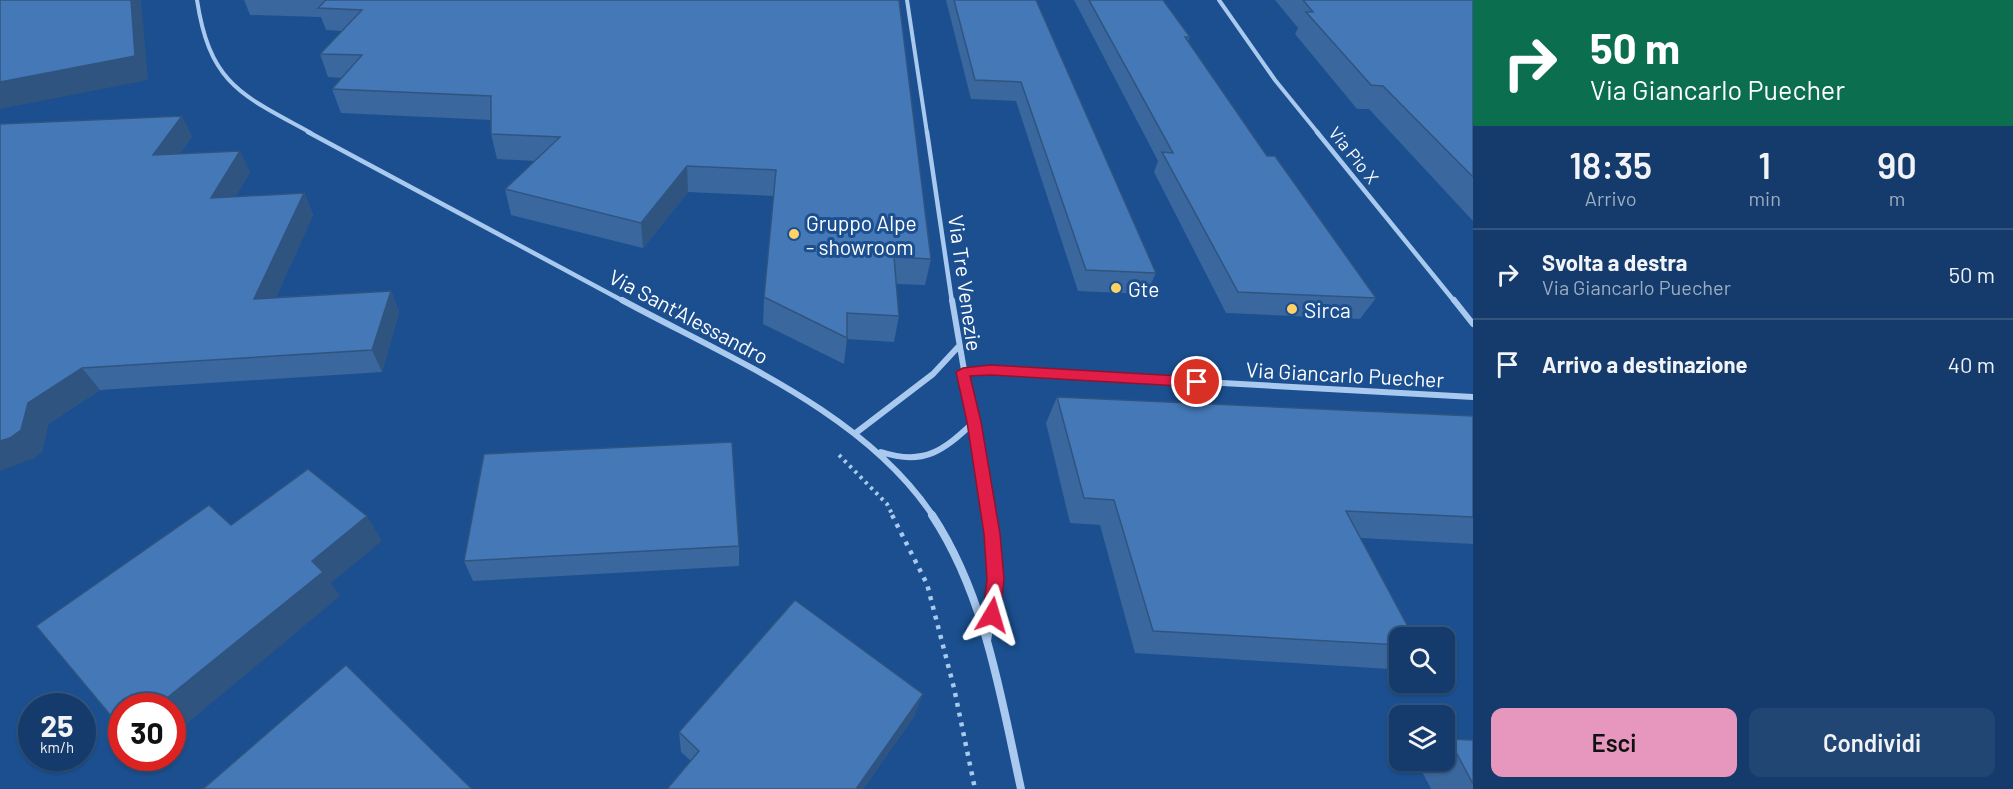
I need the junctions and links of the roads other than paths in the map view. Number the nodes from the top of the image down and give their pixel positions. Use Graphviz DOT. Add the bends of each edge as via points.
graph roads {
  1 [pos="197,0"];
  2 [pos="908,0"];
  3 [pos="1219,0"];
  4 [pos="1473,324"];
  5 [pos="959,346"];
  6 [pos="963,372"];
  7 [pos="1473,397"];
  8 [pos="974,422"];
  9 [pos="857,432"];
  10 [pos="878,450"];
  11 [pos="987,641"];
  12 [pos="1021,789"];
  1 -- 9 [label="street, Via Sant'Alessandro" via="213,60 248,96 749,368"];
  2 -- 5 [label="street, Via Tre Venezie"];
  3 -- 4 [label="street, Via Pio X" via="1275,80"];
  5 -- 6 [label="street, Via Tre Venezie"];
  5 -- 9 [label="street" via="933,374"];
  6 -- 7 [label="street, Via Giancarlo Puecher" via="990,370"];
  6 -- 8 [label="street, Via Tre Venezie"];
  8 -- 10 [label="street" via="933,455 902,458"];
  8 -- 11 [label="street, Via Tre Venezie" via="996,579"];
  9 -- 10 [label="street, Via Sant'Alessandro"];
  10 -- 11 [label="street, Via Sant'Alessandro" via="918,494 942,533"];
  11 -- 12 [label="street, Via Sant'Alessandro"];
}
